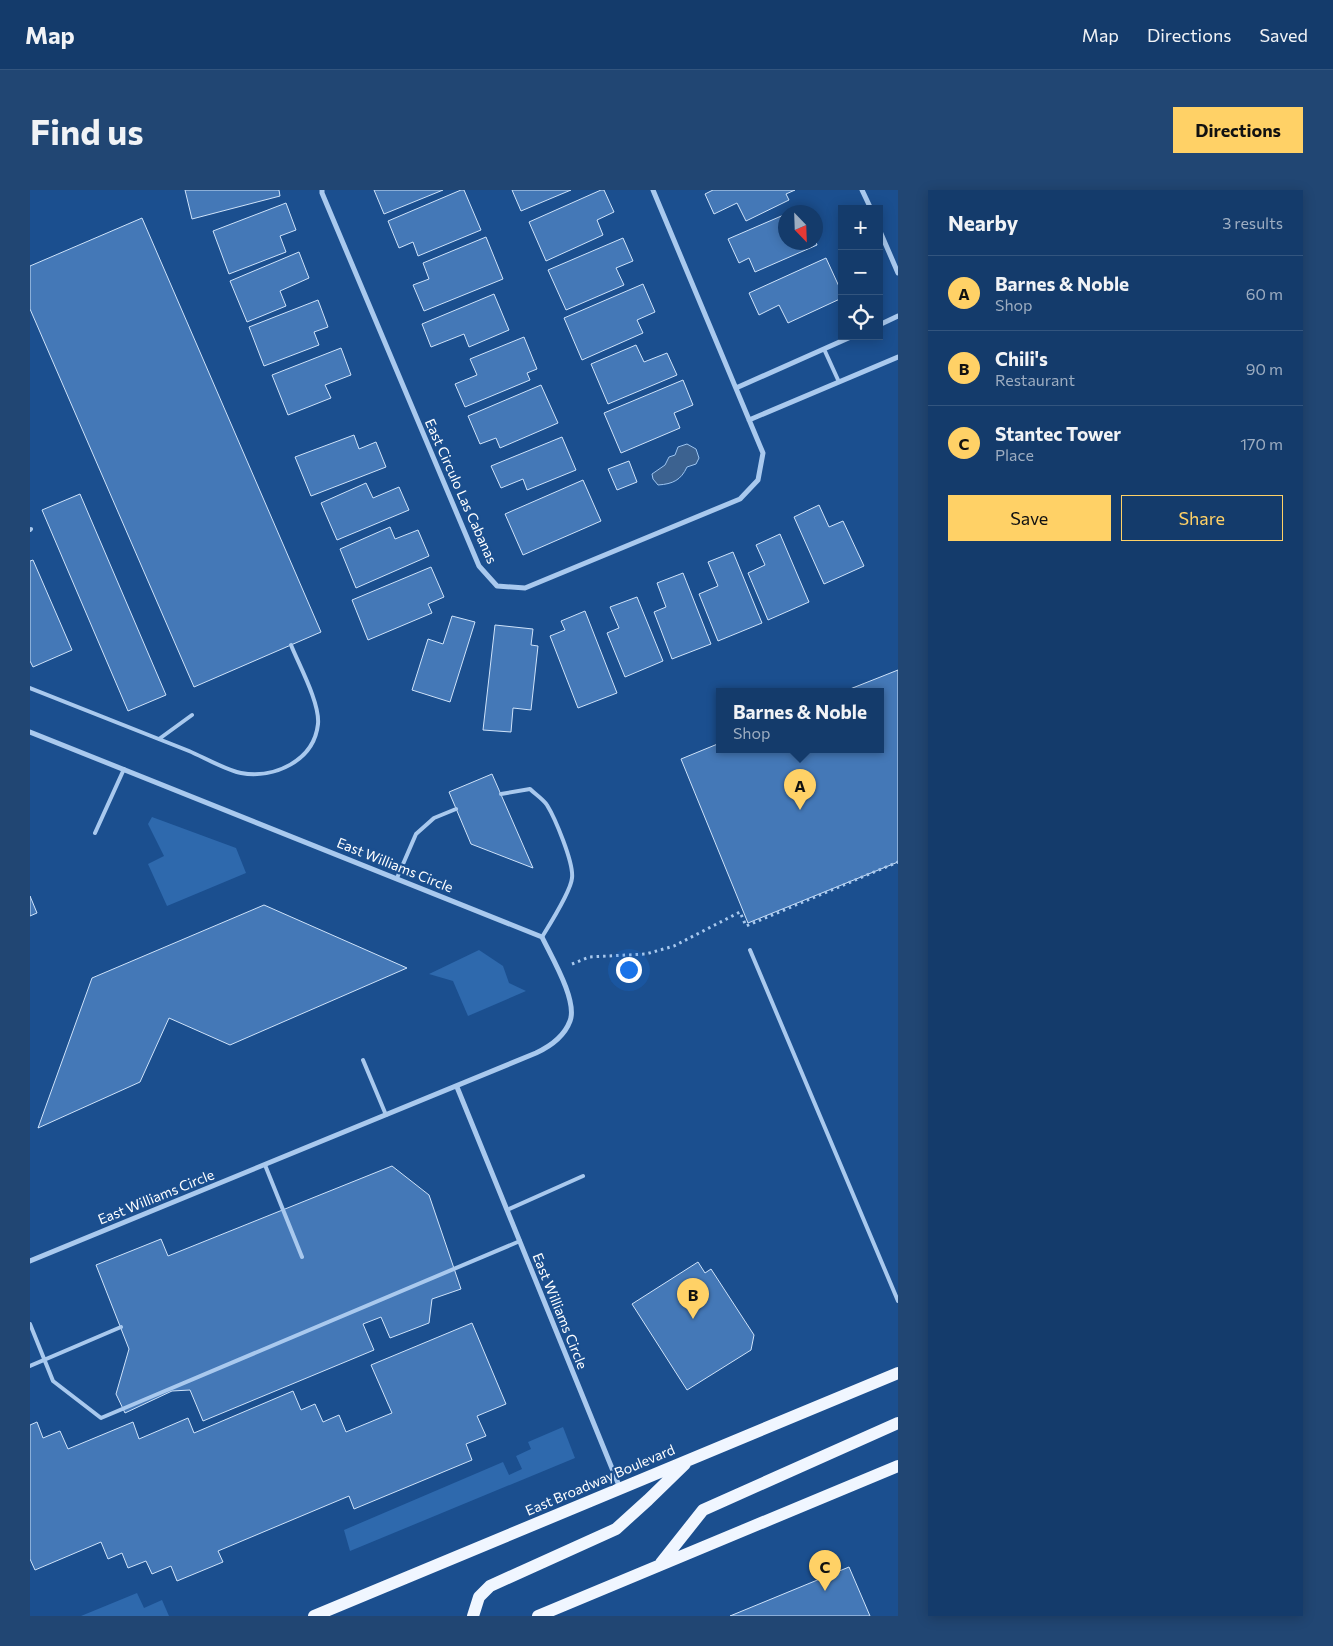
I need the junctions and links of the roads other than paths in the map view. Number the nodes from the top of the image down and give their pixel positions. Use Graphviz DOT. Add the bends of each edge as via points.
graph roads {
  1 [pos="322,190"];
  2 [pos="652,190"];
  3 [pos="862,190"];
  4 [pos="868,205"];
  5 [pos="883,238"];
  6 [pos="898,273"];
  7 [pos="898,316"];
  8 [pos="883,323"];
  9 [pos="844,340"];
  10 [pos="824,349"];
  11 [pos="898,357"];
  12 [pos="839,382"];
  13 [pos="736,388"];
  14 [pos="750,420"];
  15 [pos="291,645"];
  16 [pos="30,688"];
  17 [pos="192,715"];
  18 [pos="30,732"];
  19 [pos="159,739"];
  20 [pos="124,769"];
  21 [pos="501,794"];
  22 [pos="456,809"];
  23 [pos="96,833"];
  24 [pos="397,878"];
  25 [pos="542,936"];
  26 [pos="750,950"];
  27 [pos="363,1060"];
  28 [pos="457,1086"];
  29 [pos="386,1115"];
  30 [pos="265,1165"];
  31 [pos="583,1176"];
  32 [pos="507,1210"];
  33 [pos="520,1241"];
  34 [pos="302,1257"];
  35 [pos="30,1261"];
  36 [pos="898,1301"];
  37 [pos="30,1324"];
  38 [pos="121,1327"];
  39 [pos="45,1360"];
  40 [pos="30,1366"];
  41 [pos="898,1373"];
  42 [pos="898,1423"];
  43 [pos="690,1459"];
  44 [pos="898,1466"];
  45 [pos="620,1488"];
  46 [pos="659,1565"];
  47 [pos="314,1616"];
  48 [pos="473,1616"];
  49 [pos="538,1616"];
  1 -- 14 [label="street, East Circulo Las Cabanas" via="479,566 497,586 525,588 740,499 758,480 763,453"];
  2 -- 13 [label="street, East Circulo Las Cabanas"];
  3 -- 4 [label="street"];
  5 -- 6 [label="street"];
  7 -- 8 [label="street"];
  9 -- 10 [label="street"];
  10 -- 12 [label="lane"];
  10 -- 13 [label="street"];
  11 -- 12 [label="street"];
  12 -- 14 [label="street"];
  13 -- 14 [label="street, East Circulo Las Cabanas"];
  15 -- 19 [label="lane" via="316,705 318,723 304,754 291,765 260,775 239,773"];
  16 -- 19 [label="lane"];
  17 -- 19 [label="lane"];
  18 -- 20 [label="street, East Williams Circle"];
  20 -- 23 [label="lane"];
  20 -- 24 [label="street, East Williams Circle"];
  21 -- 25 [label="lane" via="530,789 546,803 559,828 568,858 572,878 562,904"];
  22 -- 24 [label="lane" via="434,818 416,834"];
  24 -- 25 [label="street, East Williams Circle"];
  25 -- 28 [label="street, East Williams Circle" via="571,1000 571,1020 550,1046"];
  26 -- 36 [label="lane"];
  27 -- 29 [label="lane"];
  28 -- 29 [label="street, East Williams Circle"];
  28 -- 32 [label="street, East Williams Circle"];
  29 -- 30 [label="street, East Williams Circle"];
  30 -- 34 [label="lane"];
  30 -- 35 [label="street, East Williams Circle"];
  31 -- 32 [label="lane"];
  32 -- 33 [label="street, East Williams Circle"];
  33 -- 39 [label="lane" via="101,1418 54,1381"];
  33 -- 45 [label="street, East Williams Circle"];
  37 -- 39 [label="lane"];
  38 -- 39 [label="lane"];
  39 -- 40 [label="lane"];
  41 -- 43 [label="main road, East Broadway Boulevard"];
  42 -- 46 [label="main road" via="703,1510"];
  43 -- 45 [label="main road, East Broadway Boulevard"];
  43 -- 48 [label="main road" via="616,1529 490,1586 479,1598"];
  44 -- 46 [label="main road"];
  45 -- 47 [label="main road, East Broadway Boulevard"];
  46 -- 49 [label="main road"];
}
